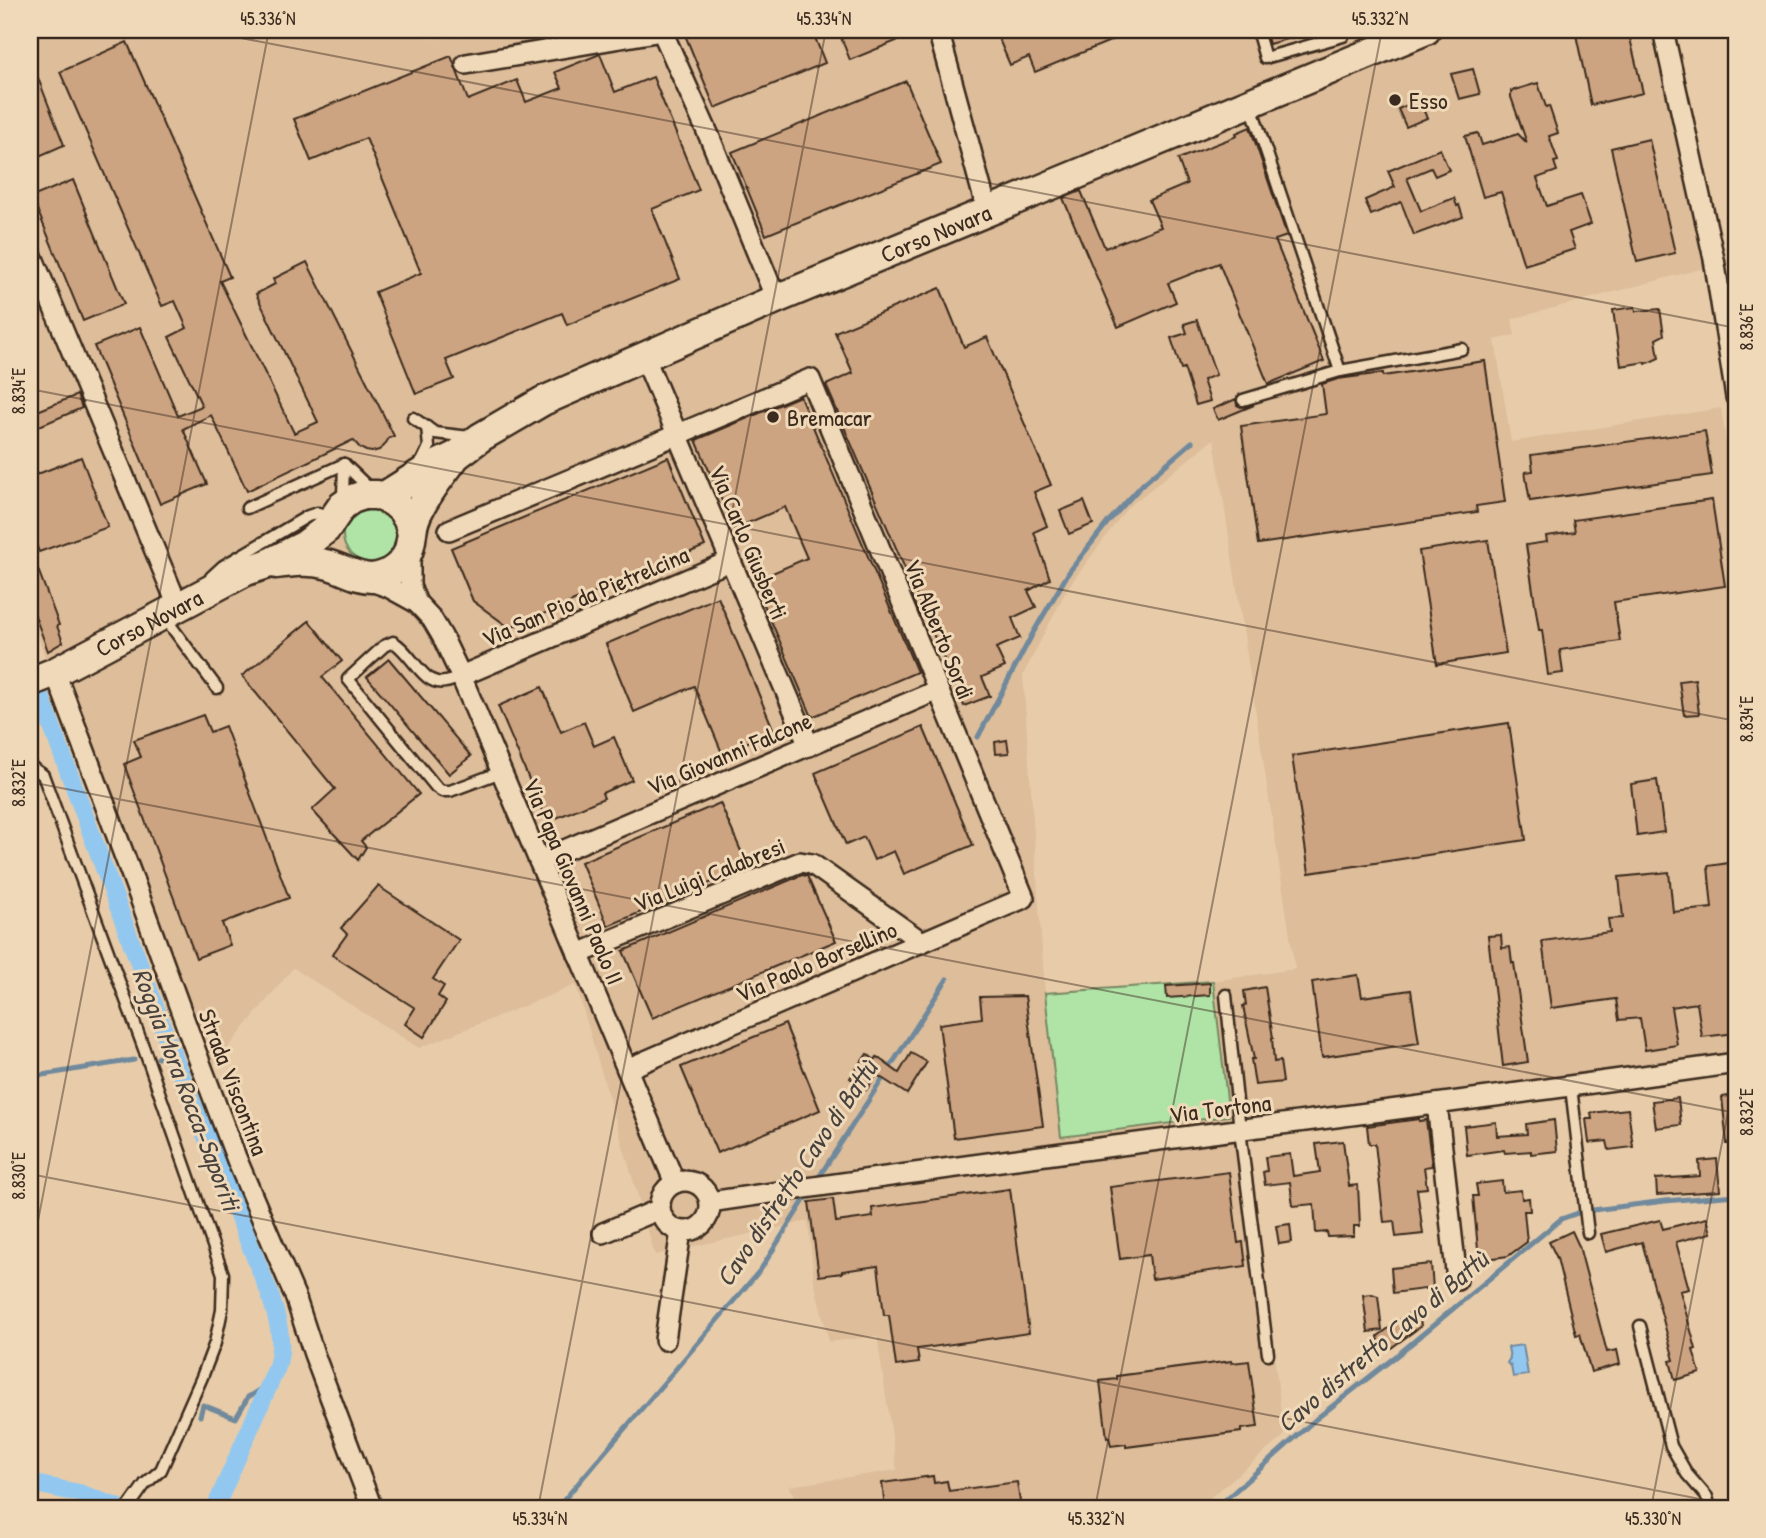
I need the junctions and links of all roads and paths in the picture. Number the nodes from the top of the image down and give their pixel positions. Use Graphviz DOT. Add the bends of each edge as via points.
graph roads {
  1 [pos="938,30"];
  2 [pos="1257,30"];
  3 [pos="1426,30"];
  4 [pos="1666,36"];
  5 [pos="1345,43"];
  6 [pos="466,64"];
  7 [pos="1250,103"];
  8 [pos="987,210"];
  9 [pos="30,251"];
  10 [pos="776,299"];
  11 [pos="1462,349"];
  12 [pos="644,356"];
  13 [pos="1734,363"];
  14 [pos="1340,371"];
  15 [pos="1736,397"];
  16 [pos="1243,400"];
  17 [pos="413,418"];
  18 [pos="427,427"];
  19 [pos="678,435"];
  20 [pos="481,437"];
  21 [pos="457,455"];
  22 [pos="344,464"];
  23 [pos="413,478"];
  24 [pos="380,496"];
  25 [pos="247,508"];
  26 [pos="334,516"];
  27 [pos="450,530"];
  28 [pos="411,538"];
  29 [pos="730,561"];
  30 [pos="267,564"];
  31 [pos="352,574"];
  32 [pos="203,593"];
  33 [pos="417,603"];
  34 [pos="171,611"];
  35 [pos="461,676"];
  36 [pos="43,677"];
  37 [pos="217,688"];
  38 [pos="938,690"];
  39 [pos="809,746"];
  40 [pos="30,766"];
  41 [pos="501,772"];
  42 [pos="539,862"];
  43 [pos="1024,898"];
  44 [pos="922,942"];
  45 [pos="578,954"];
  46 [pos="1226,995"];
  47 [pos="1736,1063"];
  48 [pos="626,1069"];
  49 [pos="1571,1087"];
  50 [pos="1437,1104"];
  51 [pos="1240,1130"];
  52 [pos="675,1183"];
  53 [pos="710,1202"];
  54 [pos="660,1209"];
  55 [pos="681,1231"];
  56 [pos="603,1233"];
  57 [pos="1588,1233"];
  58 [pos="1457,1280"];
  59 [pos="1640,1326"];
  60 [pos="665,1340"];
  61 [pos="1268,1354"];
  62 [pos="128,1507"];
  63 [pos="372,1508"];
  64 [pos="1710,1508"];
  1 -- 8 [label="street"];
  2 -- 5 [label="lane" via="1265,58"];
  3 -- 5 [label="main road, Corso Novara"];
  4 -- 13 [label="street"];
  5 -- 7 [label="main road, Corso Novara"];
  6 -- 10 [label="street" via="662,31"];
  7 -- 8 [label="main road, Corso Novara"];
  7 -- 14 [label="lane"];
  8 -- 10 [label="main road, Corso Novara"];
  9 -- 34 [label="street"];
  10 -- 12 [label="main road, Corso Novara"];
  11 -- 14 [label="lane"];
  12 -- 19 [label="street, Via Carlo Giusberti"];
  12 -- 20 [label="main road, Corso Novara" via="544,401"];
  13 -- 15 [label="street"];
  14 -- 16 [label="lane"];
  17 -- 18 [label="lane"];
  18 -- 20 [label="lane" via="435,433"];
  18 -- 23 [label="lane" via="429,447"];
  19 -- 27 [label="street"];
  19 -- 29 [label="street, Via Carlo Giusberti"];
  19 -- 38 [label="street, Via Alberto Sordi" via="810,379"];
  20 -- 21 [label="main road, Corso Novara"];
  21 -- 23 [label="main road, Corso Novara"];
  21 -- 28 [label="main road, Corso Novara" via="423,502"];
  22 -- 24 [label="lane"];
  22 -- 25 [label="lane"];
  22 -- 26 [label="lane" via="342,496"];
  23 -- 24 [label="main road, Corso Novara"];
  24 -- 26 [label="main road, Corso Novara" via="352,499"];
  24 -- 28 [label="main road" via="402,510"];
  26 -- 30 [label="main road, Corso Novara" via="326,529 305,545"];
  26 -- 31 [label="main road" via="330,546 336,560"];
  26 -- 32 [label="lane" via="308,516 240,555 210,578"];
  28 -- 31 [label="main road, Corso Novara" via="396,569 371,578"];
  28 -- 33 [label="street, Via Papa Giovanni Paolo II" via="410,586"];
  29 -- 35 [label="street, Via San Pio da Pietrelcina"];
  29 -- 39 [label="street, Via Carlo Giusberti"];
  30 -- 31 [label="main road, Corso Novara" via="306,561"];
  30 -- 32 [label="main road, Corso Novara"];
  31 -- 33 [label="street, Via Papa Giovanni Paolo II"];
  32 -- 34 [label="main road, Corso Novara"];
  33 -- 35 [label="street, Via Papa Giovanni Paolo II" via="432,619"];
  34 -- 36 [label="main road, Corso Novara"];
  34 -- 37 [label="lane"];
  35 -- 41 [label="street, Via Papa Giovanni Paolo II"];
  35 -- 41 [label="lane" via="433,682 393,642 348,679 442,791"];
  36 -- 63 [label="street, Strada Viscontina" via="127,863 195,1052 295,1296"];
  38 -- 39 [label="street, Via Giovanni Falcone"];
  38 -- 43 [label="street, Via Alberto Sordi"];
  39 -- 42 [label="street, Via Giovanni Falcone"];
  40 -- 62 [label="lane" via="43,775 223,1274 222,1310 202,1377 161,1470"];
  41 -- 42 [label="street, Via Papa Giovanni Paolo II"];
  42 -- 45 [label="street, Via Papa Giovanni Paolo II"];
  43 -- 44 [label="street, Via Paolo Borsellino"];
  44 -- 45 [label="street, Via Luigi Calabresi" via="812,864 800,862"];
  44 -- 48 [label="street, Via Paolo Borsellino"];
  45 -- 48 [label="street, Via Papa Giovanni Paolo II"];
  46 -- 51 [label="lane"];
  47 -- 49 [label="street, Via Tortona"];
  48 -- 52 [label="street, Via Papa Giovanni Paolo II"];
  49 -- 50 [label="street, Via Tortona"];
  49 -- 57 [label="lane"];
  50 -- 51 [label="street, Via Tortona"];
  50 -- 58 [label="street"];
  51 -- 53 [label="street, Via Tortona"];
  51 -- 61 [label="lane"];
  52 -- 53 [label="street" via="697,1184"];
  52 -- 54 [label="street" via="663,1194"];
  53 -- 55 [label="street" via="703,1224"];
  54 -- 55 [label="street" via="667,1223"];
  54 -- 56 [label="street"];
  55 -- 60 [label="street"];
  59 -- 64 [label="lane" via="1671,1446"];
}
